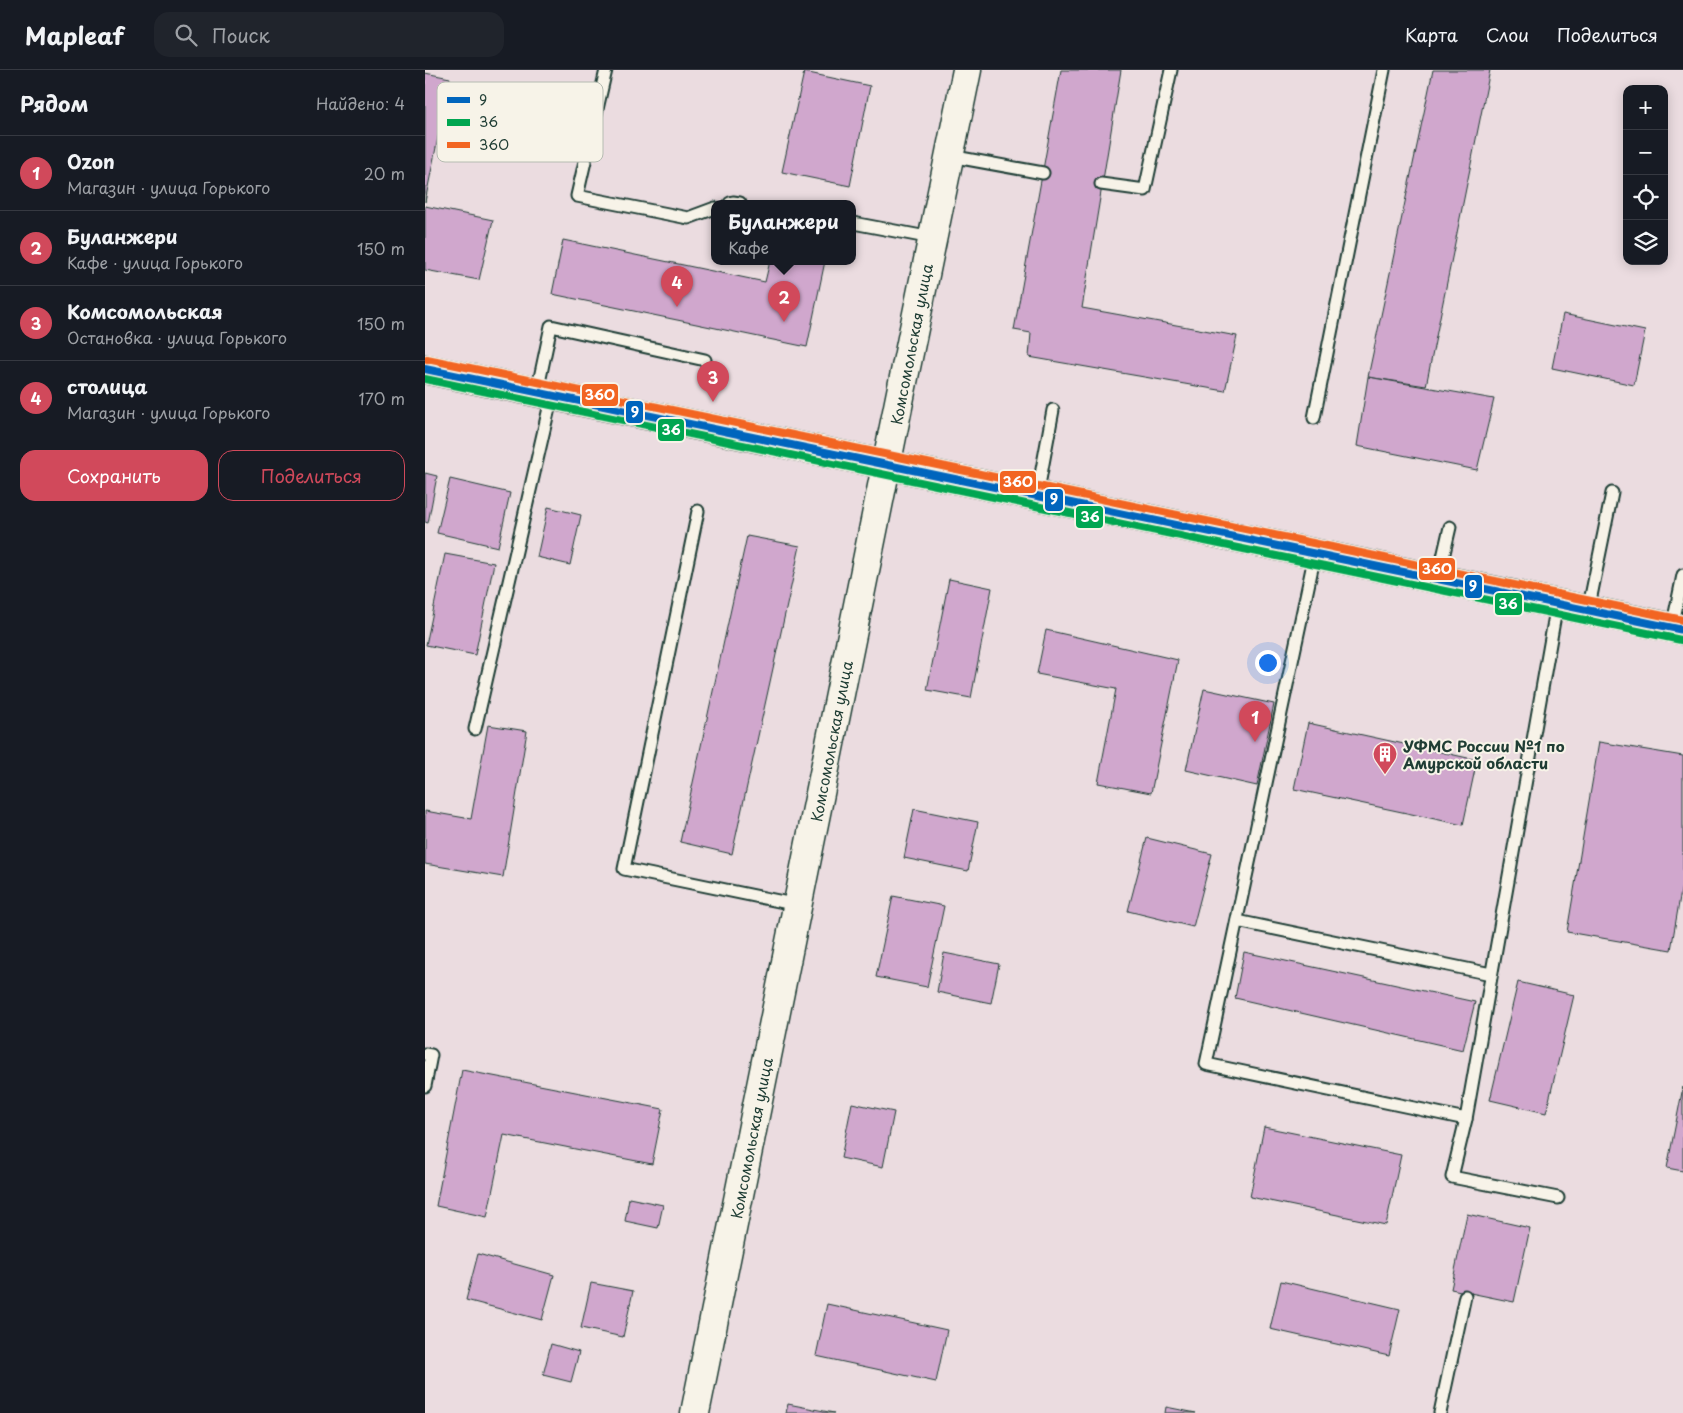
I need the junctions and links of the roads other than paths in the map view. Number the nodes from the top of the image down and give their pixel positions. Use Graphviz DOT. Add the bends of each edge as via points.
graph roads {
  1 [pos="606,70"];
  2 [pos="967,70"];
  3 [pos="1171,70"];
  4 [pos="1384,70"];
  5 [pos="603,83"];
  6 [pos="949,156"];
  7 [pos="585,162"];
  8 [pos="1043,173"];
  9 [pos="1101,184"];
  10 [pos="711,209"];
  11 [pos="856,224"];
  12 [pos="933,238"];
  13 [pos="705,360"];
  14 [pos="425,369"];
  15 [pos="544,394"];
  16 [pos="1053,410"];
  17 [pos="1314,418"];
  18 [pos="887,465"];
  19 [pos="1612,493"];
  20 [pos="1037,496"];
  21 [pos="698,511"];
  22 [pos="1450,527"];
  23 [pos="1315,554"];
  24 [pos="1683,575"];
  25 [pos="1438,579"];
  26 [pos="1557,604"];
  27 [pos="1587,611"];
  28 [pos="1677,629"];
  29 [pos="475,729"];
  30 [pos="798,905"];
  31 [pos="1237,921"];
  32 [pos="1491,974"];
  33 [pos="425,1054"];
  34 [pos="425,1086"];
  35 [pos="1465,1119"];
  36 [pos="1558,1198"];
  37 [pos="1465,1296"];
  38 [pos="695,1413"];
  39 [pos="1440,1413"];
  1 -- 5 [label="lane"];
  2 -- 6 [label="street, Комсомольская улица"];
  3 -- 9 [label="lane" via="1145,190"];
  4 -- 17 [label="lane"];
  6 -- 8 [label="lane"];
  6 -- 12 [label="street, Комсомольская улица"];
  7 -- 10 [label="lane" via="577,196 688,218"];
  11 -- 12 [label="lane"];
  12 -- 18 [label="street, Комсомольская улица"];
  13 -- 15 [label="lane" via="551,326"];
  14 -- 15 [label="street"];
  15 -- 18 [label="street"];
  15 -- 29 [label="lane"];
  16 -- 20 [label="lane"];
  18 -- 20 [label="street"];
  18 -- 30 [label="street, Комсомольская улица"];
  19 -- 27 [label="lane"];
  20 -- 23 [label="street"];
  21 -- 30 [label="lane" via="625,869"];
  22 -- 25 [label="lane"];
  23 -- 25 [label="street"];
  23 -- 31 [label="lane"];
  24 -- 28 [label="lane"];
  25 -- 26 [label="street"];
  26 -- 27 [label="street"];
  26 -- 32 [label="lane"];
  27 -- 28 [label="street"];
  30 -- 38 [label="street, Комсомольская улица"];
  31 -- 32 [label="lane"];
  31 -- 35 [label="lane" via="1206,1064"];
  32 -- 35 [label="lane"];
  33 -- 34 [label="lane" via="431,1055"];
  35 -- 36 [label="lane" via="1452,1177"];
  37 -- 39 [label="lane"];
}
